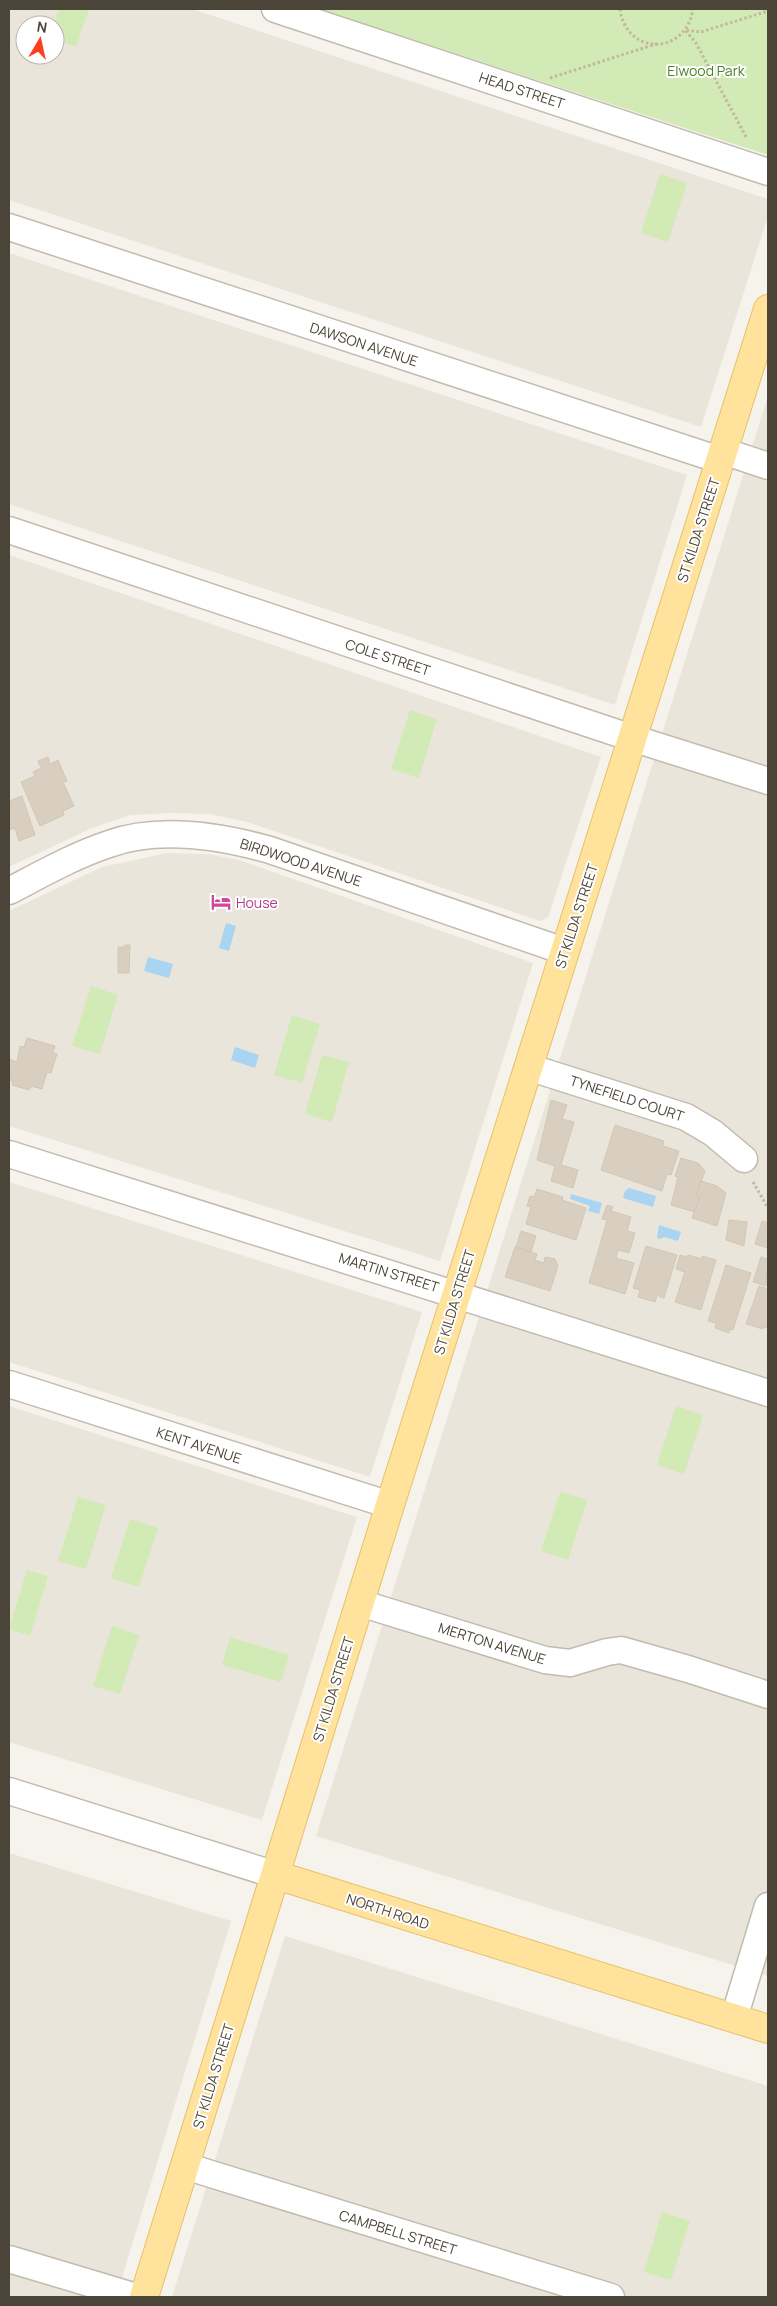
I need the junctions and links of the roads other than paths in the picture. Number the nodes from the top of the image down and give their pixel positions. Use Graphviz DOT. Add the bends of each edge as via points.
graph roads {
  1 [pos="275,9"];
  2 [pos="768,172"];
  3 [pos="9,227"];
  4 [pos="768,309"];
  5 [pos="721,456"];
  6 [pos="768,466"];
  7 [pos="9,530"];
  8 [pos="632,738"];
  9 [pos="768,781"];
  10 [pos="9,891"];
  11 [pos="564,951"];
  12 [pos="528,1067"];
  13 [pos="9,1154"];
  14 [pos="748,1171"];
  15 [pos="457,1294"];
  16 [pos="9,1384"];
  17 [pos="768,1393"];
  18 [pos="390,1505"];
  19 [pos="360,1603"];
  20 [pos="768,1695"];
  21 [pos="9,1791"];
  22 [pos="276,1876"];
  23 [pos="768,1906"];
  24 [pos="734,2018"];
  25 [pos="768,2029"];
  26 [pos="185,2166"];
  27 [pos="9,2259"];
  28 [pos="136,2297"];
  29 [pos="144,2297"];
  30 [pos="610,2297"];
  1 -- 2 [label="street, HEAD STREET"];
  3 -- 5 [label="street, DAWSON AVENUE"];
  4 -- 5 [label="main road, ST KILDA STREET"];
  5 -- 6 [label="street, DAWSON AVENUE"];
  5 -- 8 [label="main road, ST KILDA STREET"];
  7 -- 8 [label="street, COLE STREET"];
  8 -- 9 [label="street, COLE STREET"];
  8 -- 11 [label="main road, ST KILDA STREET"];
  10 -- 11 [label="street, BIRDWOOD AVENUE" via="64,862 111,843 152,835 194,836 238,841 270,850"];
  11 -- 12 [label="main road, ST KILDA STREET"];
  12 -- 14 [label="street, TYNEFIELD COURT" via="686,1116 713,1133"];
  12 -- 15 [label="main road, ST KILDA STREET"];
  13 -- 15 [label="street, MARTIN STREET"];
  15 -- 17 [label="street, MARTIN STREET"];
  15 -- 18 [label="main road, ST KILDA STREET"];
  16 -- 18 [label="street, KENT AVENUE"];
  18 -- 19 [label="main road, ST KILDA STREET"];
  19 -- 20 [label="street, MERTON AVENUE" via="545,1660 570,1663 621,1650"];
  19 -- 22 [label="main road, ST KILDA STREET"];
  21 -- 22 [label="street, NORTH ROAD"];
  22 -- 24 [label="main road, NORTH ROAD"];
  22 -- 26 [label="main road, ST KILDA STREET"];
  23 -- 24 [label="street"];
  24 -- 25 [label="main road, NORTH ROAD"];
  26 -- 29 [label="main road, ST KILDA STREET"];
  26 -- 30 [label="street, CAMPBELL STREET"];
  27 -- 28 [label="street"];
}
